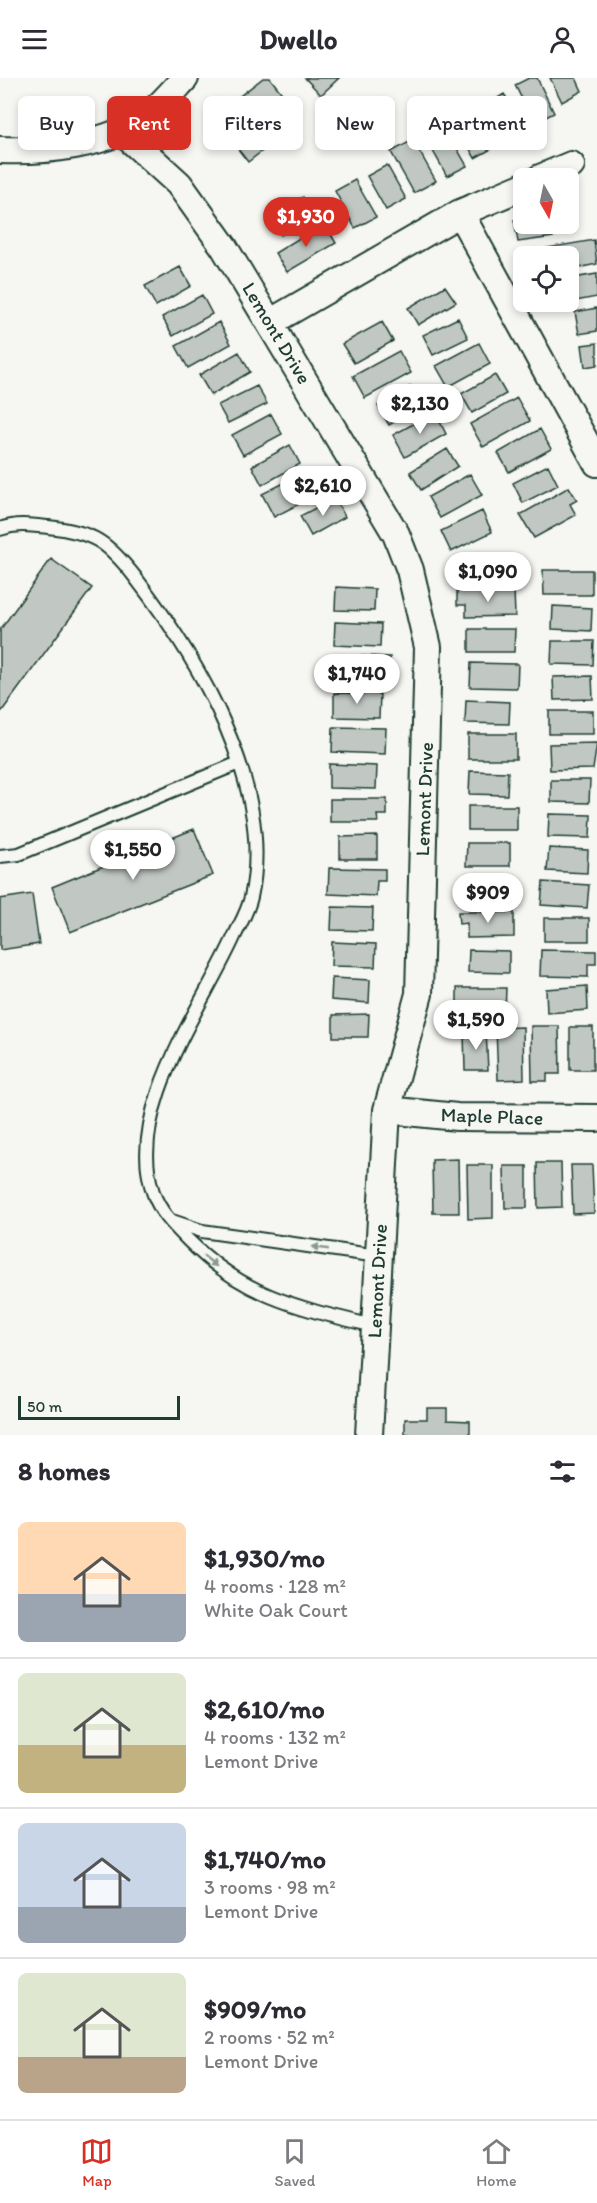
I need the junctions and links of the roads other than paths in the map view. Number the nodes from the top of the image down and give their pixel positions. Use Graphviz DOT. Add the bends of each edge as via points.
graph roads {
  1 [pos="185,78"];
  2 [pos="167,96"];
  3 [pos="107,135"];
  4 [pos="0,150"];
  5 [pos="142,150"];
  6 [pos="571,165"];
  7 [pos="564,168"];
  8 [pos="513,191"];
  9 [pos="460,213"];
  10 [pos="271,322"];
  11 [pos="597,463"];
  12 [pos="0,530"];
  13 [pos="239,763"];
  14 [pos="0,856"];
  15 [pos="387,1110"];
  16 [pos="597,1118"];
  17 [pos="168,1220"];
  18 [pos="378,1256"];
  19 [pos="374,1326"];
  20 [pos="369,1435"];
  1 -- 2 [label="street"];
  3 -- 4 [label="street" via="36,152"];
  5 -- 10 [label="street, Lemont Drive" via="179,184"];
  6 -- 7 [label="street"];
  8 -- 9 [label="street"];
  9 -- 10 [label="street"];
  9 -- 11 [label="street"];
  10 -- 15 [label="street, Lemont Drive" via="396,534 410,570 429,647 419,994"];
  12 -- 13 [label="lane" via="17,524 80,531 103,542 142,586 198,666"];
  13 -- 14 [label="lane" via="19,854"];
  13 -- 17 [label="lane" via="254,815 256,871 251,900 166,1070 151,1118 146,1168 153,1194"];
  15 -- 16 [label="street, Maple Place" via="457,1117"];
  15 -- 18 [label="street, Lemont Drive"];
  18 -- 17 [label="lane, one-way" via="202,1231"];
  17 -- 19 [label="lane, one-way" via="205,1257 237,1281 290,1306"];
  18 -- 19 [label="street, Lemont Drive"];
  19 -- 20 [label="street, Lemont Drive"];
}
